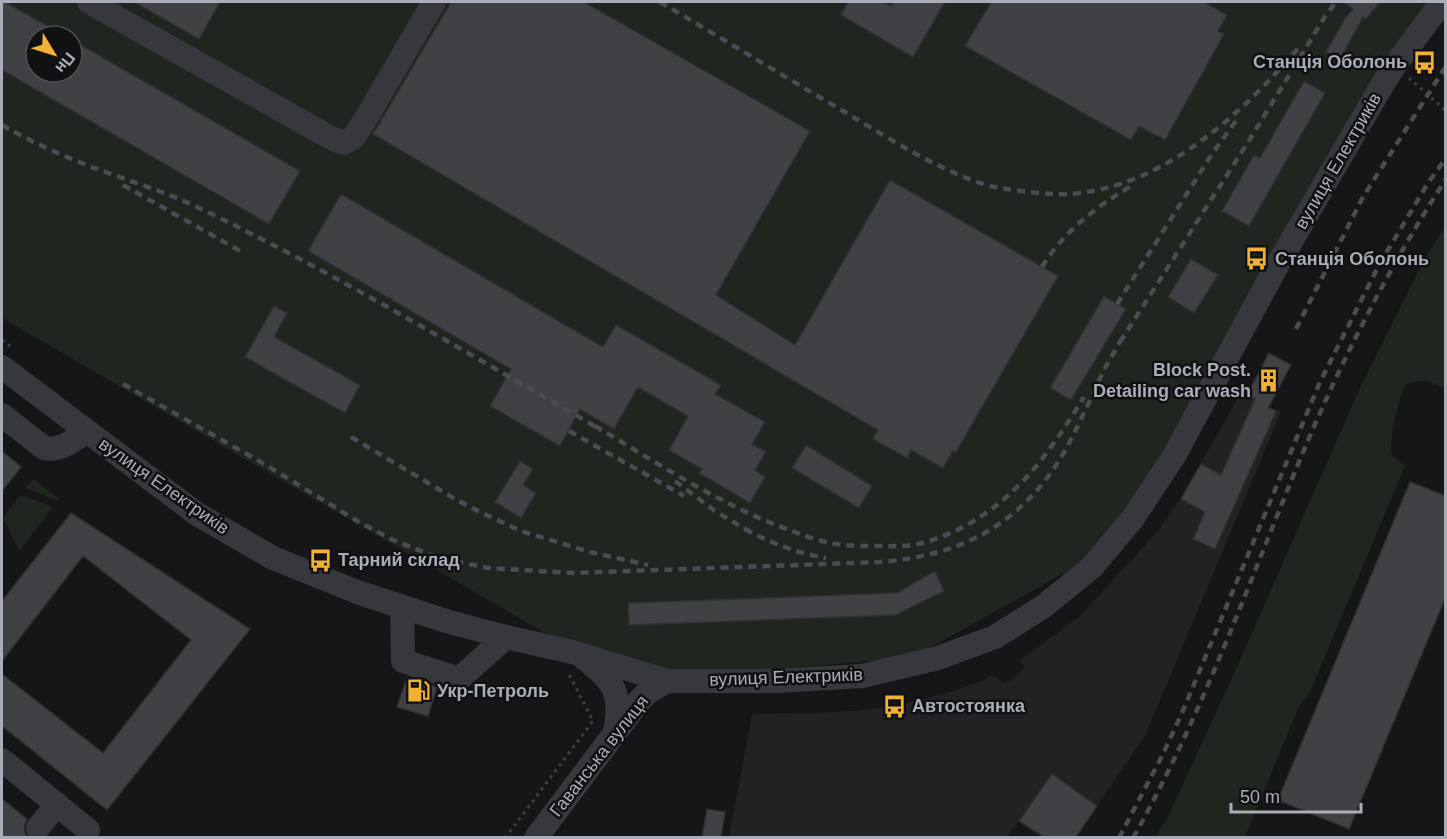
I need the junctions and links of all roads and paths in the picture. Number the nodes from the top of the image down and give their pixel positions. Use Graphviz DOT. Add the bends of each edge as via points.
graph roads {
  1 [pos="89,2"];
  2 [pos="434,2"];
  3 [pos="1442,2"];
  4 [pos="2,340"];
  5 [pos="11,360"];
  6 [pos="2,415"];
  7 [pos="87,431"];
  8 [pos="402,607"];
  9 [pos="506,638"];
  10 [pos="575,665"];
  11 [pos="666,681"];
  12 [pos="615,732"];
  13 [pos="2,760"];
  14 [pos="57,804"];
  15 [pos="38,828"];
  16 [pos="88,830"];
  17 [pos="505,837"];
  18 [pos="536,837"];
  1 -- 2 [label="street" via="343,143 356,133"];
  3 -- 11 [label="street, вулиця Електриків" via="1381,87 1155,486 1092,567 1044,606 995,637 938,658 862,676"];
  4 -- 5 [label="path"];
  5 -- 7 [label="street, вулиця Електриків"];
  6 -- 7 [label="street" via="52,450"];
  7 -- 8 [label="street, вулиця Електриків" via="197,514 273,558"];
  8 -- 9 [label="street, вулиця Електриків"];
  8 -- 9 [label="street" via="403,661 459,679"];
  9 -- 10 [label="street, вулиця Електриків"];
  10 -- 11 [label="street, вулиця Електриків"];
  10 -- 12 [label="street, вулиця Електриків" via="604,674 614,688 618,707"];
  10 -- 17 [label="path" via="593,721"];
  11 -- 12 [label="street, Гаванська вулиця" via="639,701"];
  12 -- 18 [label="street, Гаванська вулиця"];
  13 -- 14 [label="street"];
  14 -- 15 [label="street"];
  14 -- 16 [label="street"];
}
